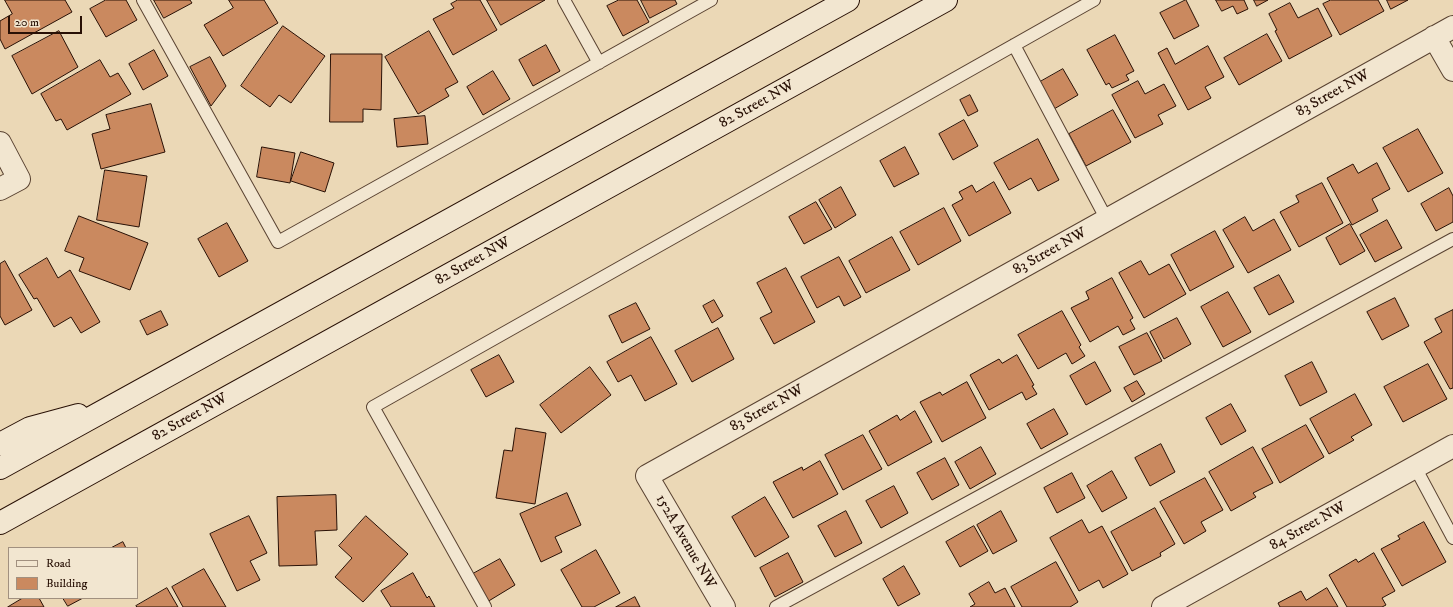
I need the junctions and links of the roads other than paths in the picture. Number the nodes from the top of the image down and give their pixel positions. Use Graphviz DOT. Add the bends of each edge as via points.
graph roads {
  1 [pos="143,0"];
  2 [pos="564,0"];
  3 [pos="712,0"];
  4 [pos="848,0"];
  5 [pos="946,0"];
  6 [pos="1094,0"];
  7 [pos="1453,27"];
  8 [pos="1434,37"];
  9 [pos="1014,45"];
  10 [pos="599,63"];
  11 [pos="1453,70"];
  12 [pos="0,143"];
  13 [pos="9,184"];
  14 [pos="1107,220"];
  15 [pos="1453,239"];
  16 [pos="112,406"];
  17 [pos="0,444"];
  18 [pos="1453,446"];
  19 [pos="1415,467"];
  20 [pos="0,468"];
  21 [pos="647,476"];
  22 [pos="0,523"];
  23 [pos="1453,538"];
  24 [pos="485,607"];
  25 [pos="724,607"];
  26 [pos="776,607"];
  27 [pos="1163,607"];
  1 -- 10 [label="lane" via="278,242"];
  2 -- 10 [label="lane"];
  3 -- 10 [label="lane"];
  4 -- 16 [label="main road"];
  5 -- 22 [label="main road, 82 Street NW"];
  6 -- 9 [label="lane"];
  7 -- 8 [label="main road, 83 Street NW"];
  8 -- 11 [label="main road"];
  8 -- 14 [label="main road, 83 Street NW"];
  9 -- 14 [label="lane"];
  9 -- 24 [label="lane" via="373,407"];
  12 -- 13 [label="main road"];
  14 -- 21 [label="main road, 83 Street NW"];
  15 -- 26 [label="lane"];
  16 -- 17 [label="main road" via="30,428"];
  16 -- 20 [label="main road"];
  18 -- 19 [label="main road, 84 Street NW"];
  19 -- 23 [label="lane"];
  19 -- 27 [label="main road, 84 Street NW"];
  21 -- 25 [label="main road, 152A Avenue NW"];
}
